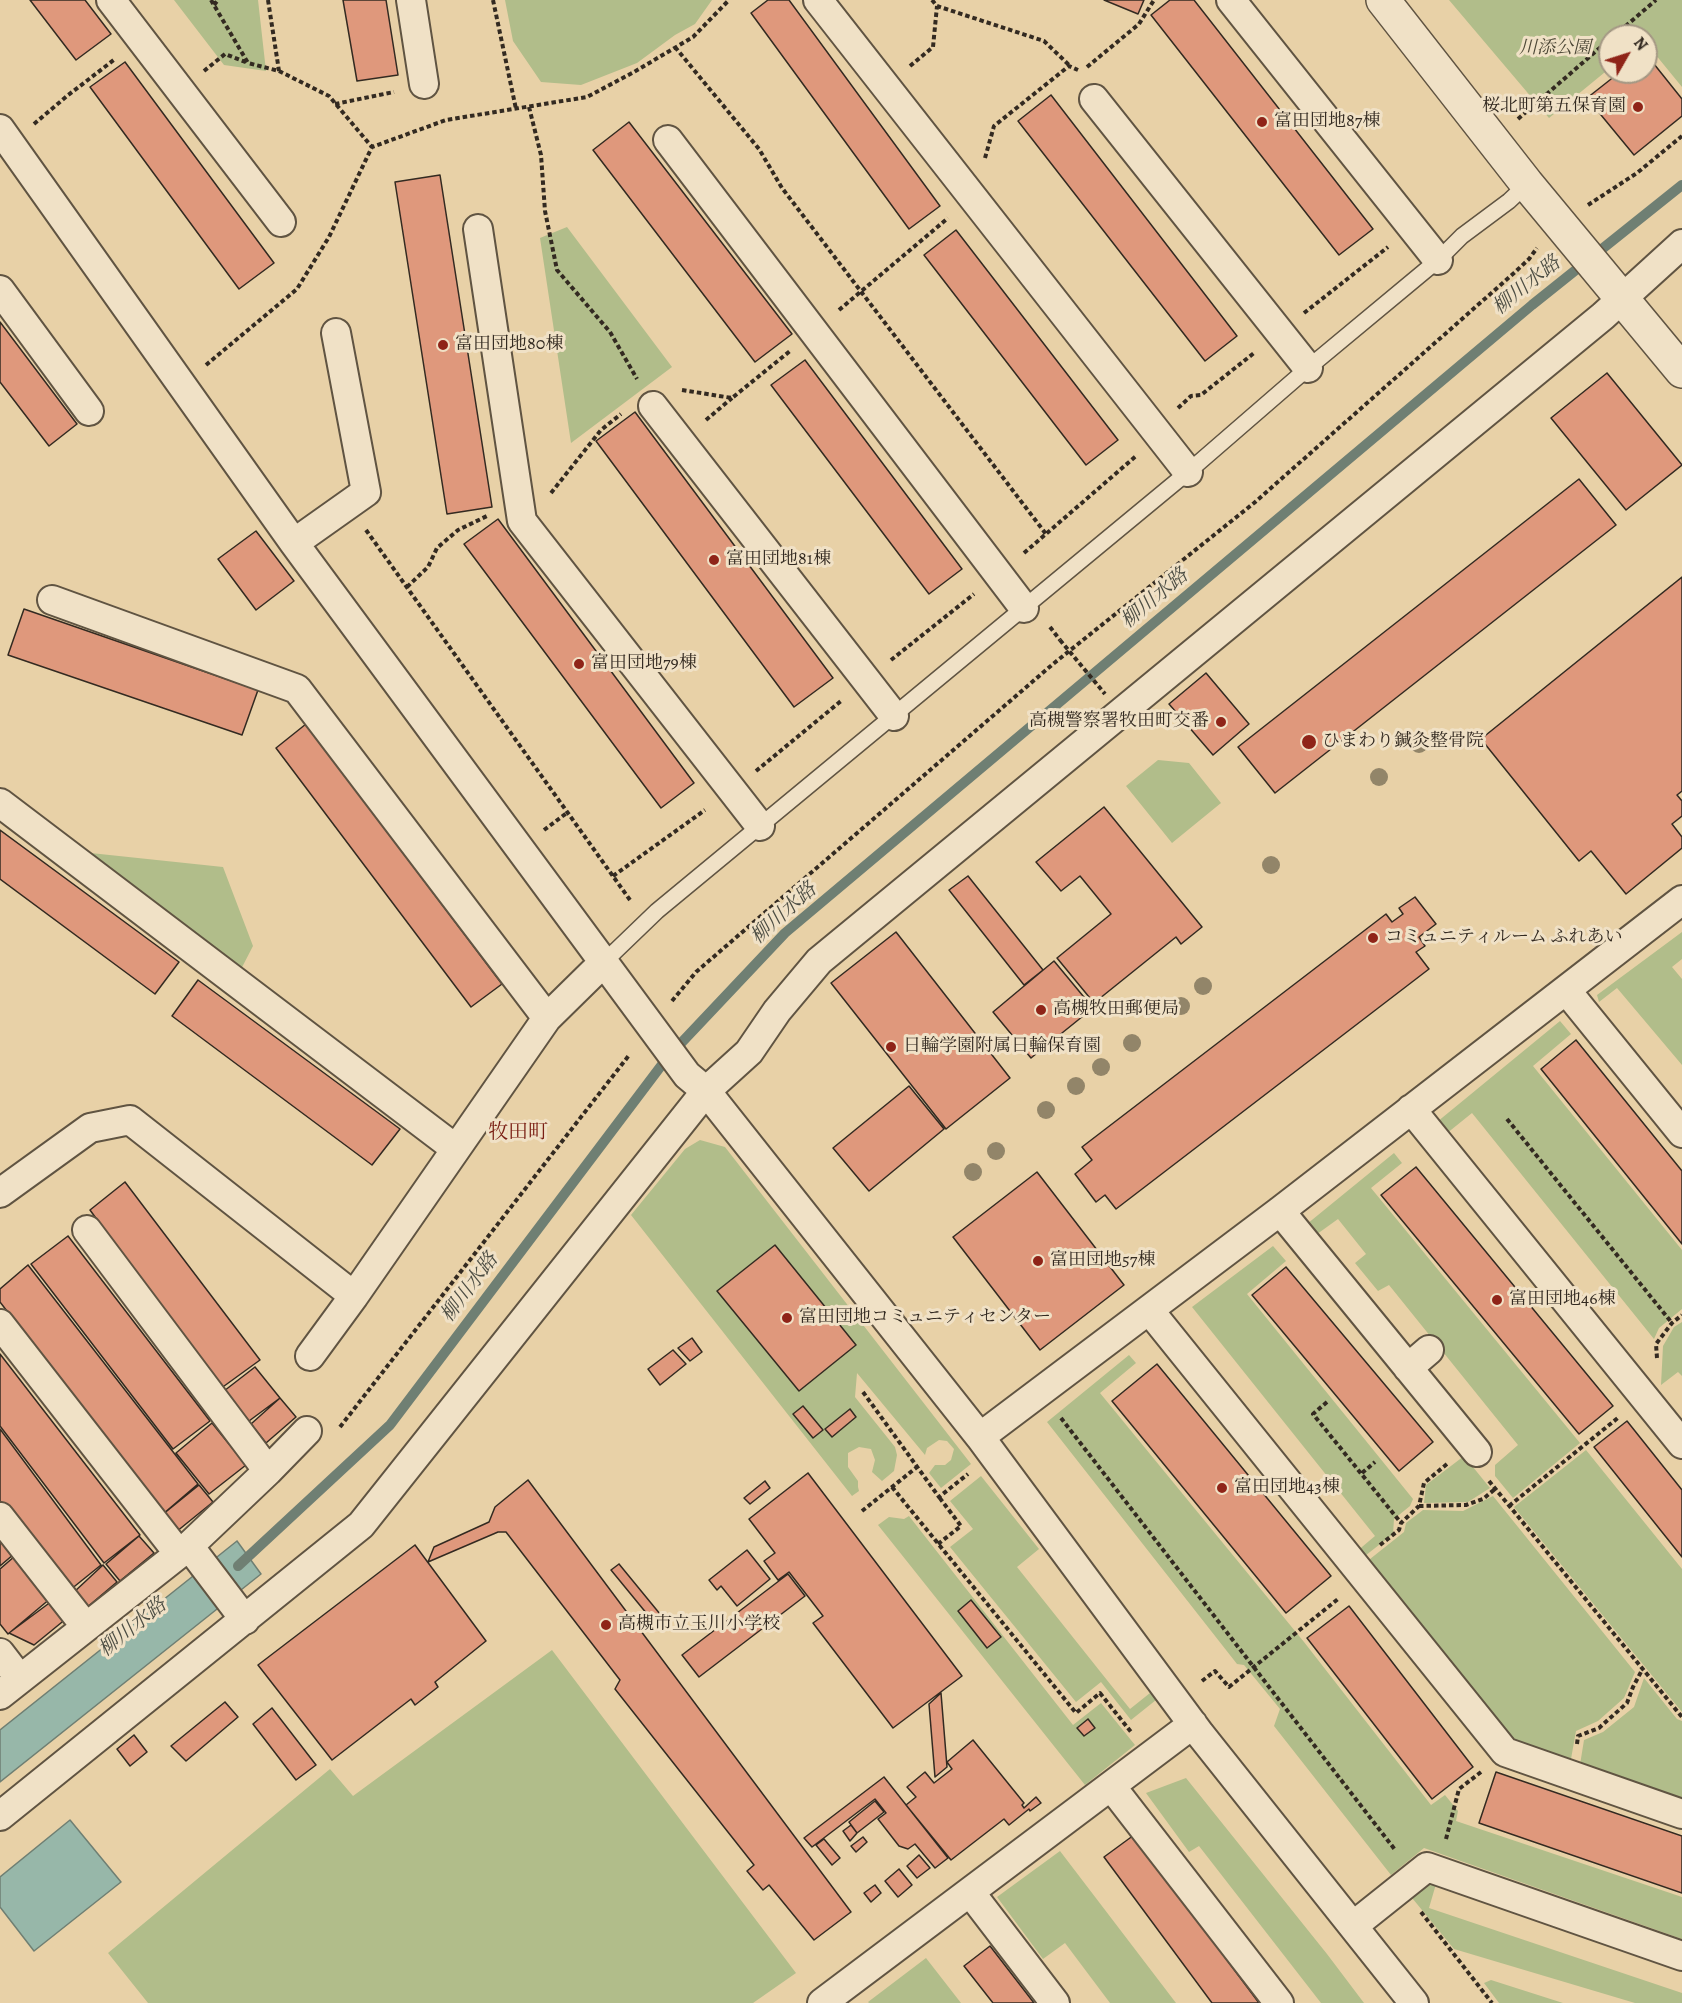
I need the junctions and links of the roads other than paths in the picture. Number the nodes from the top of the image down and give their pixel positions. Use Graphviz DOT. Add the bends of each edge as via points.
graph roads {
  1 [pos="111,0"];
  2 [pos="411,0"];
  3 [pos="818,0"];
  4 [pos="1231,0"];
  5 [pos="1383,0"];
  6 [pos="423,78"];
  7 [pos="1094,99"];
  8 [pos="6,136"];
  9 [pos="668,140"];
  10 [pos="1527,184"];
  11 [pos="281,222"];
  12 [pos="478,229"];
  13 [pos="1682,244"];
  14 [pos="1438,261"];
  15 [pos="0,290"];
  16 [pos="1618,293"];
  17 [pos="336,333"];
  18 [pos="1308,368"];
  19 [pos="1682,371"];
  20 [pos="653,406"];
  21 [pos="89,411"];
  22 [pos="1188,472"];
  23 [pos="294,543"];
  24 [pos="52,600"];
  25 [pos="1024,608"];
  26 [pos="894,716"];
  27 [pos="0,803"];
  28 [pos="760,826"];
  29 [pos="1682,900"];
  30 [pos="604,962"];
  31 [pos="1566,990"];
  32 [pos="547,1018"];
  33 [pos="697,1083"];
  34 [pos="1411,1109"];
  35 [pos="1682,1133"];
  36 [pos="456,1149"];
  37 [pos="2,1186"];
  38 [pos="1280,1211"];
  39 [pos="87,1230"];
  40 [pos="354,1296"];
  41 [pos="1149,1310"];
  42 [pos="0,1324"];
  43 [pos="1429,1350"];
  44 [pos="310,1356"];
  45 [pos="1408,1368"];
  46 [pos="308,1431"];
  47 [pos="1682,1444"];
  48 [pos="986,1446"];
  49 [pos="1474,1449"];
  50 [pos="268,1471"];
  51 [pos="0,1517"];
  52 [pos="184,1550"];
  53 [pos="245,1620"];
  54 [pos="86,1627"];
  55 [pos="0,1653"];
  56 [pos="10,1687"];
  57 [pos="1184,1713"];
  58 [pos="1112,1786"];
  59 [pos="1682,1814"];
  60 [pos="0,1816"];
  61 [pos="970,1892"];
  62 [pos="1353,1926"];
  63 [pos="1682,1956"];
  64 [pos="835,1999"];
  65 [pos="1055,2003"];
  66 [pos="1279,2003"];
  67 [pos="1414,2003"];
  1 -- 11 [label="street"];
  2 -- 6 [label="street"];
  3 -- 22 [label="street"];
  4 -- 14 [label="street"];
  5 -- 10 [label="street"];
  7 -- 18 [label="street"];
  8 -- 23 [label="street"];
  9 -- 25 [label="street"];
  10 -- 14 [label="lane" via="1462,236"];
  10 -- 16 [label="street"];
  12 -- 28 [label="street" via="522,521"];
  13 -- 16 [label="street"];
  14 -- 18 [label="lane"];
  15 -- 21 [label="street"];
  16 -- 19 [label="street"];
  16 -- 33 [label="street" via="819,961 749,1052"];
  17 -- 23 [label="street" via="366,492"];
  18 -- 22 [label="lane"];
  20 -- 26 [label="street"];
  22 -- 25 [label="lane"];
  23 -- 30 [label="street"];
  24 -- 32 [label="street" via="297,689"];
  25 -- 26 [label="lane"];
  26 -- 28 [label="lane"];
  27 -- 36 [label="street"];
  28 -- 30 [label="lane"];
  29 -- 31 [label="street"];
  30 -- 32 [label="street"];
  30 -- 33 [label="street" via="644,1038"];
  31 -- 34 [label="street"];
  31 -- 35 [label="street"];
  32 -- 36 [label="street"];
  33 -- 48 [label="street"];
  33 -- 53 [label="street" via="362,1525"];
  34 -- 38 [label="street"];
  34 -- 47 [label="street"];
  36 -- 40 [label="street"];
  37 -- 40 [label="street" via="90,1128 130,1120"];
  38 -- 41 [label="street"];
  38 -- 45 [label="street"];
  39 -- 50 [label="street"];
  40 -- 44 [label="street"];
  41 -- 48 [label="street" via="1041,1391"];
  41 -- 59 [label="street" via="1506,1752"];
  42 -- 52 [label="street"];
  43 -- 45 [label="street"];
  45 -- 49 [label="street"];
  46 -- 50 [label="street"];
  48 -- 57 [label="street"];
  50 -- 52 [label="street"];
  51 -- 54 [label="street"];
  52 -- 53 [label="street"];
  52 -- 54 [label="street"];
  53 -- 60 [label="street"];
  54 -- 56 [label="street"];
  55 -- 56 [label="street"];
  57 -- 58 [label="street" via="1150,1756"];
  57 -- 62 [label="street"];
  58 -- 61 [label="street"];
  58 -- 66 [label="street"];
  61 -- 64 [label="street"];
  61 -- 65 [label="street"];
  62 -- 63 [label="street" via="1418,1878"];
  62 -- 67 [label="street"];
}
